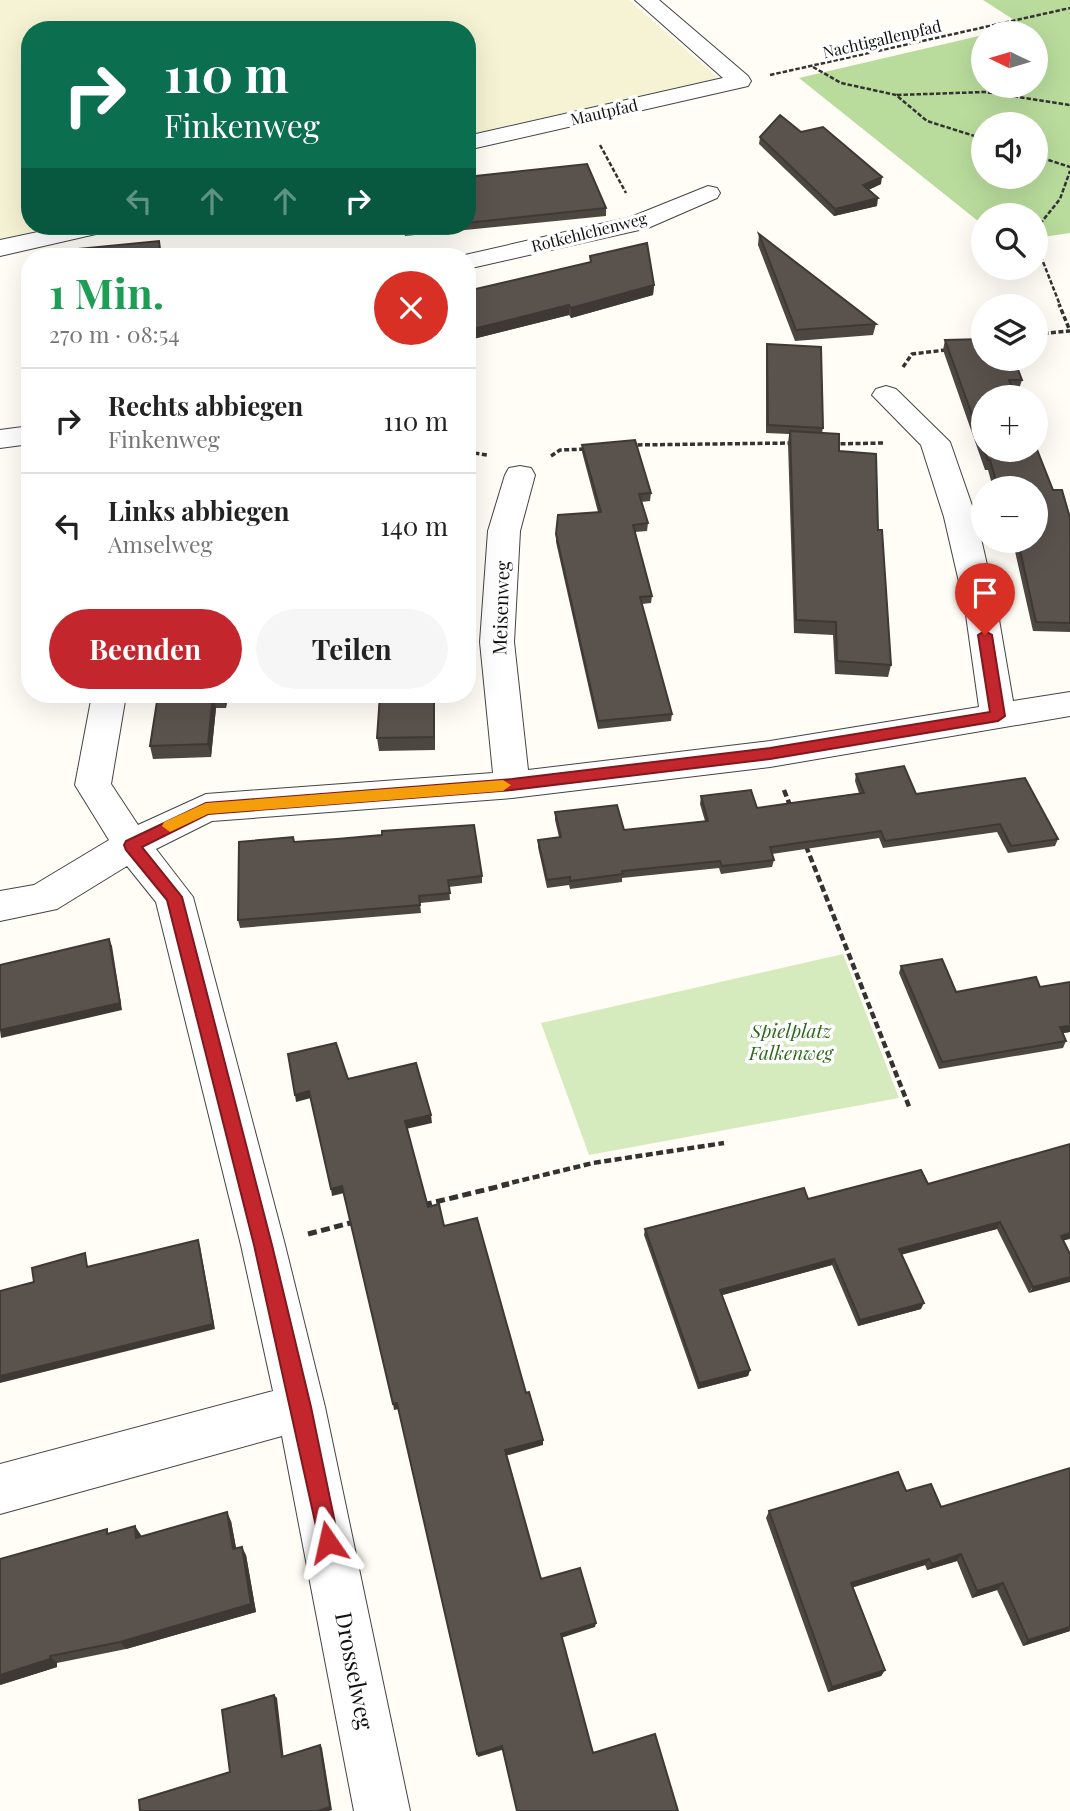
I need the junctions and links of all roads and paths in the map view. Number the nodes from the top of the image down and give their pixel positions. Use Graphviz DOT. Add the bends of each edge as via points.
graph roads {
  1 [pos="646,0"];
  2 [pos="1070,8"];
  3 [pos="813,67"];
  4 [pos="740,81"];
  5 [pos="896,95"];
  6 [pos="1070,105"];
  7 [pos="582,117"];
  8 [pos="971,135"];
  9 [pos="476,141"];
  10 [pos="1048,161"];
  11 [pos="1070,169"];
  12 [pos="708,193"];
  13 [pos="1048,214"];
  14 [pos="639,223"];
  15 [pos="59,235"];
  16 [pos="0,248"];
  17 [pos="476,259"];
  18 [pos="1048,275"];
  19 [pos="1048,333"];
  20 [pos="952,348"];
  21 [pos="886,395"];
  22 [pos="21,436"];
  23 [pos="0,439"];
  24 [pos="935,442"];
  25 [pos="805,443"];
  26 [pos="830,444"];
  27 [pos="626,446"];
  28 [pos="600,448"];
  29 [pos="476,454"];
  30 [pos="520,475"];
  31 [pos="108,703"];
  32 [pos="1070,704"];
  33 [pos="998,716"];
  34 [pos="770,754"];
  35 [pos="512,785"];
  36 [pos="795,818"];
  37 [pos="806,844"];
  38 [pos="131,845"];
  39 [pos="0,906"];
  40 [pos="910,1109"];
  41 [pos="724,1143"];
  42 [pos="422,1206"];
  43 [pos="355,1222"];
  44 [pos="263,1245"];
  45 [pos="301,1407"];
  46 [pos="0,1489"];
  47 [pos="382,1811"];
  1 -- 4 [label="street"];
  2 -- 3 [label="path, Nachtigallenpfad"];
  3 -- 4 [label="path, Nachtigallenpfad"];
  3 -- 5 [label="path" via="841,83"];
  4 -- 7 [label="street, Mautpfad"];
  5 -- 6 [label="path" via="985,92"];
  5 -- 8 [label="path" via="927,121"];
  7 -- 9 [label="street, Mautpfad"];
  7 -- 14 [label="path" via="617,172"];
  10 -- 11 [label="path"];
  11 -- 13 [label="path" via="1060,199"];
  12 -- 14 [label="street, Rotkehlchenweg"];
  14 -- 17 [label="street, Rotkehlchenweg"];
  15 -- 16 [label="street"];
  18 -- 19 [label="path" via="1070,331"];
  20 -- 21 [label="path" via="912,354"];
  21 -- 24 [label="street"];
  22 -- 23 [label="street"];
  24 -- 26 [label="path"];
  24 -- 33 [label="street" via="981,608"];
  25 -- 27 [label="path"];
  28 -- 30 [label="path" via="560,450"];
  29 -- 30 [label="path" via="491,456"];
  30 -- 35 [label="street, Meisenweg" via="504,531 497,642"];
  31 -- 38 [label="street, Drosselweg" via="93,785"];
  32 -- 33 [label="street"];
  33 -- 34 [label="street"];
  34 -- 35 [label="street"];
  34 -- 36 [label="path"];
  35 -- 38 [label="street" via="206,808"];
  37 -- 40 [label="path"];
  38 -- 39 [label="street" via="43,898"];
  38 -- 44 [label="street, Drosselweg" via="174,897"];
  41 -- 42 [label="path" via="593,1163"];
  43 -- 44 [label="path"];
  44 -- 45 [label="street, Drosselweg"];
  45 -- 46 [label="street"];
  45 -- 47 [label="street, Drosselweg"];
}
